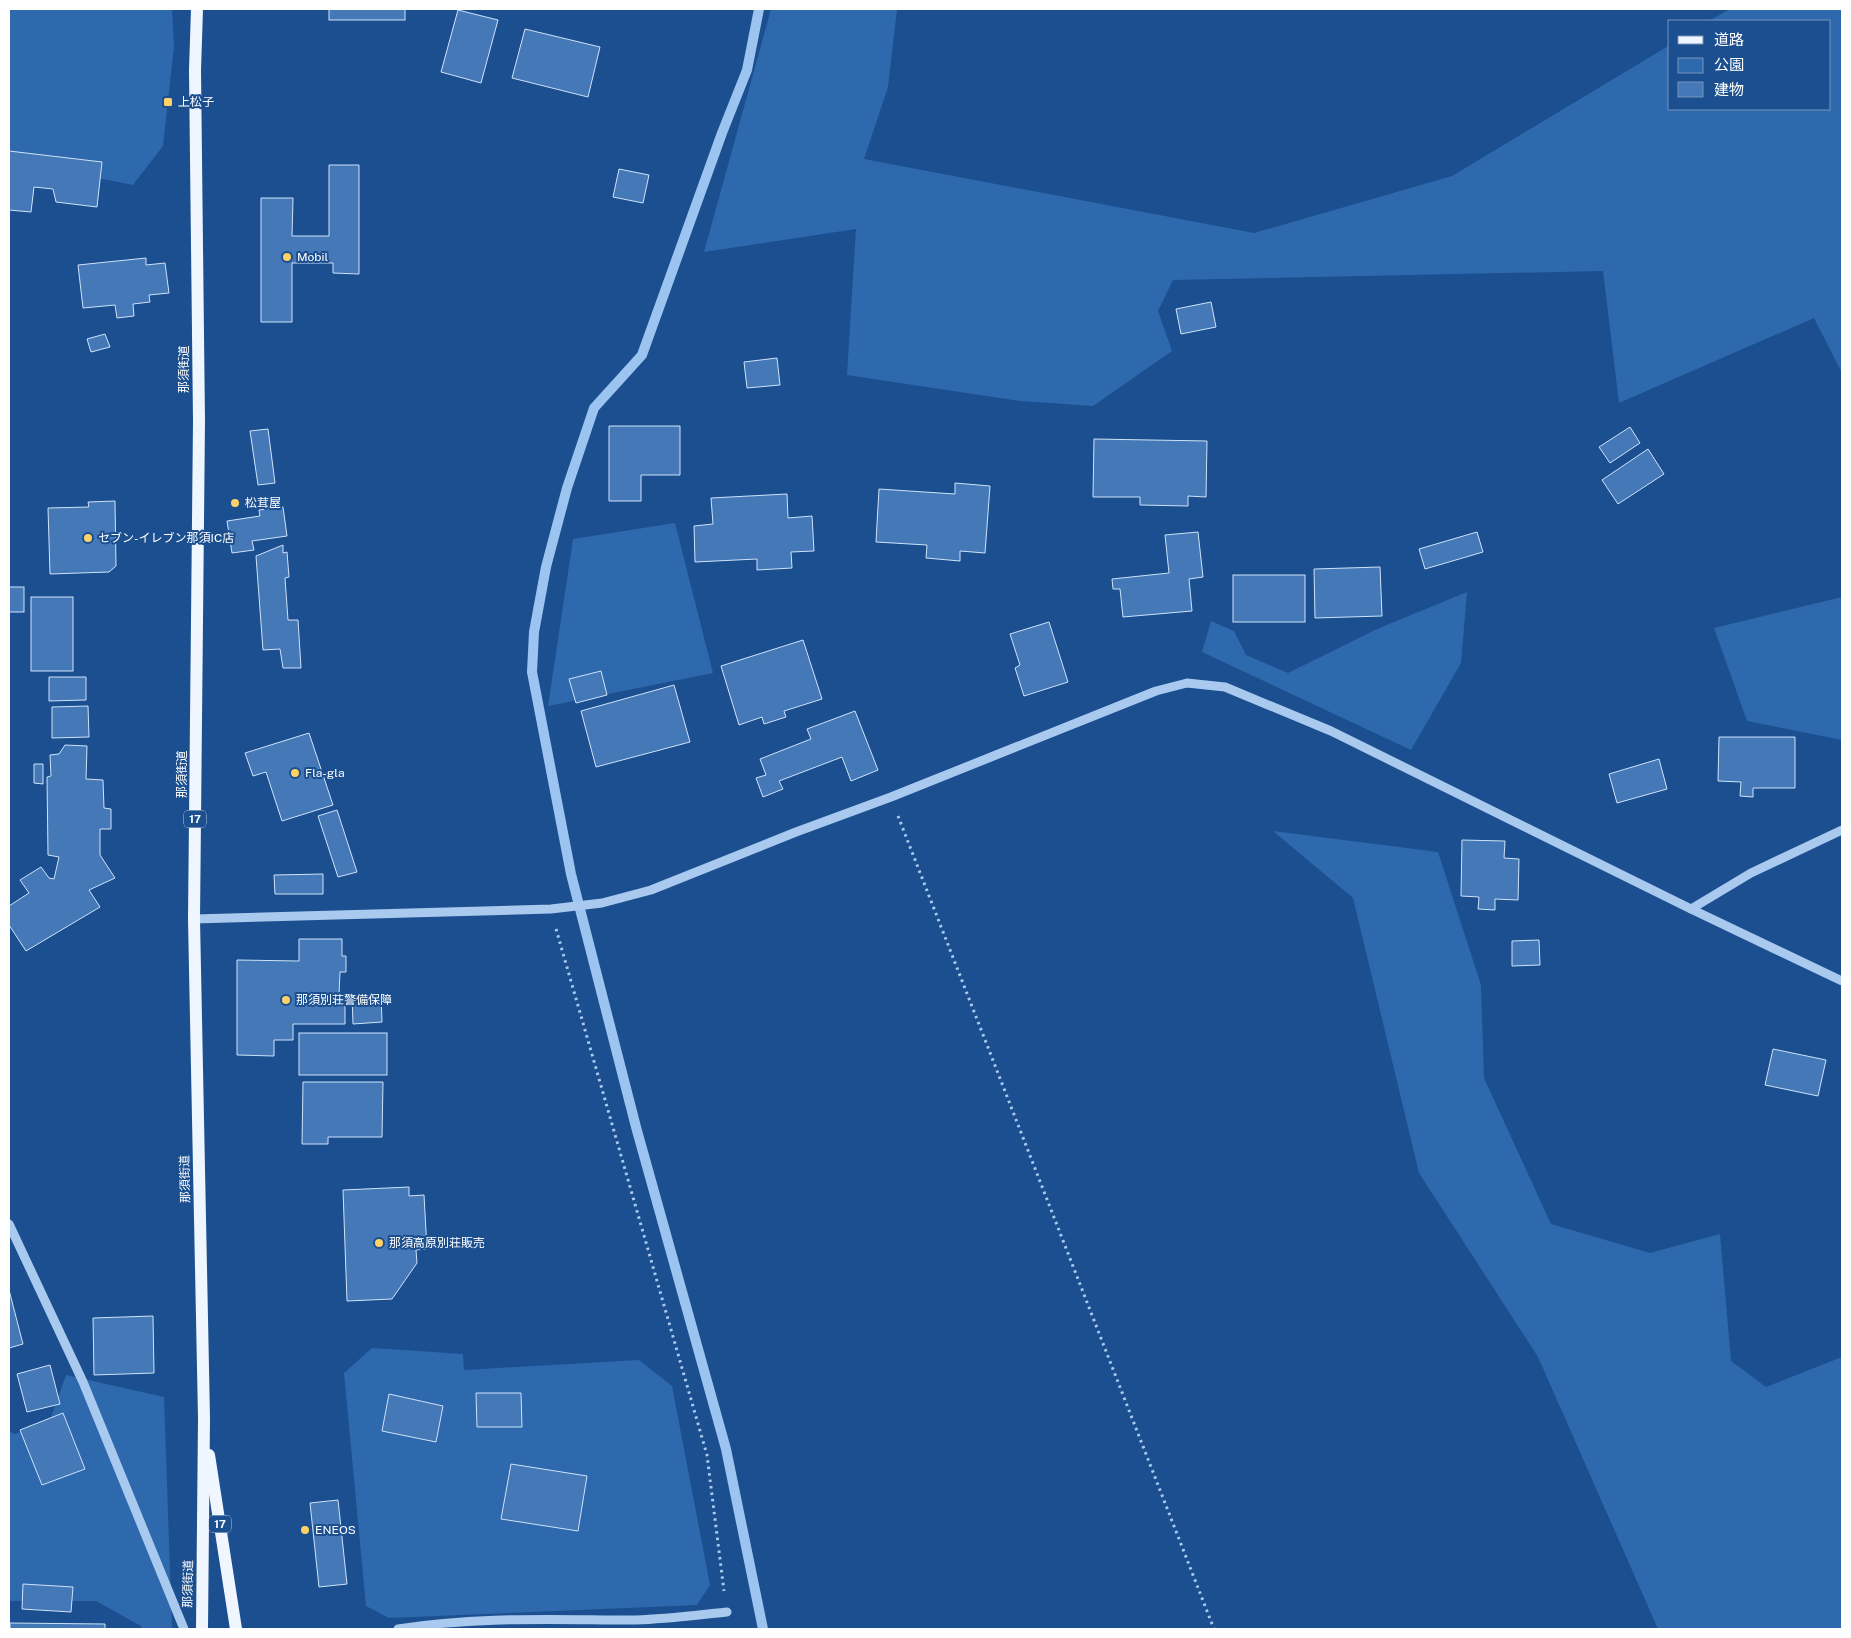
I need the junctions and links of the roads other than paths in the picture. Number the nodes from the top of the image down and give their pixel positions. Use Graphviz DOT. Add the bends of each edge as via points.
graph roads {
  1 [pos="197,9"];
  2 [pos="1842,830"];
  3 [pos="1691,909"];
  4 [pos="194,919"];
  5 [pos="1842,981"];
  6 [pos="9,1224"];
  7 [pos="204,1418"];
  8 [pos="727,1612"];
  9 [pos="184,1629"];
  10 [pos="202,1629"];
  11 [pos="236,1629"];
  12 [pos="398,1629"];
  1 -- 4 [label="main road, 那須街道 / 17"];
  2 -- 3 [label="street" via="1751,873"];
  3 -- 4 [label="street" via="1331,731 1225,687 1187,683 1156,692 651,890 602,903 562,909"];
  3 -- 5 [label="street"];
  4 -- 7 [label="main road, 那須街道 / 17"];
  6 -- 9 [label="street" via="83,1382"];
  7 -- 10 [label="main road, 那須街道 / 17"];
  7 -- 11 [label="main road, 17"];
  8 -- 12 [label="street" via="638,1620 527,1619"];
}
